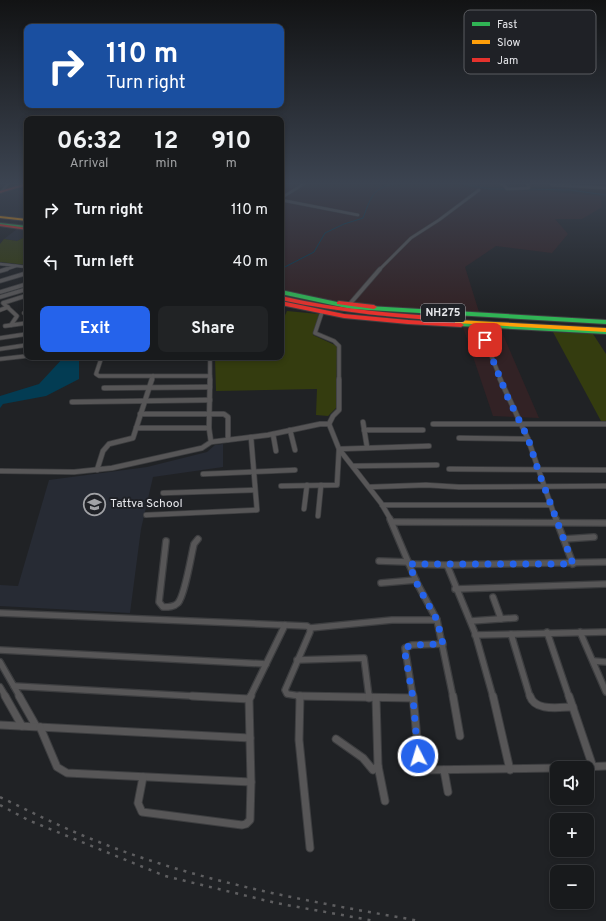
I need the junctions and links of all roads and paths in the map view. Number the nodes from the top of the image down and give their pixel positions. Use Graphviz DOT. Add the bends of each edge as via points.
graph roads {
  1 [pos="431,225"];
  2 [pos="0,264"];
  3 [pos="18,266"];
  4 [pos="24,266"];
  5 [pos="0,271"];
  6 [pos="24,274"];
  7 [pos="0,281"];
  8 [pos="24,288"];
  9 [pos="24,288"];
  10 [pos="0,293"];
  11 [pos="284,293"];
  12 [pos="284,293"];
  13 [pos="24,296"];
  14 [pos="0,298"];
  15 [pos="284,302"];
  16 [pos="284,302"];
  17 [pos="349,305"];
  18 [pos="8,307"];
  19 [pos="0,310"];
  20 [pos="322,312"];
  21 [pos="606,322"];
  22 [pos="24,324"];
  23 [pos="479,325"];
  24 [pos="5,326"];
  25 [pos="11,326"];
  26 [pos="606,330"];
  27 [pos="24,334"];
  28 [pos="0,338"];
  29 [pos="24,345"];
  30 [pos="0,349"];
  31 [pos="24,356"];
  32 [pos="0,359"];
  33 [pos="101,360"];
  34 [pos="210,360"];
  35 [pos="153,376"];
  36 [pos="210,376"];
  37 [pos="210,387"];
  38 [pos="104,388"];
  39 [pos="149,388"];
  40 [pos="210,400"];
  41 [pos="145,401"];
  42 [pos="72,402"];
  43 [pos="140,414"];
  44 [pos="209,414"];
  45 [pos="363,422"];
  46 [pos="329,424"];
  47 [pos="432,424"];
  48 [pos="522,424"];
  49 [pos="606,424"];
  50 [pos="136,428"];
  51 [pos="209,428"];
  52 [pos="290,430"];
  53 [pos="364,430"];
  54 [pos="423,430"];
  55 [pos="273,434"];
  56 [pos="252,437"];
  57 [pos="459,438"];
  58 [pos="528,438"];
  59 [pos="228,440"];
  60 [pos="211,442"];
  61 [pos="430,446"];
  62 [pos="367,447"];
  63 [pos="339,449"];
  64 [pos="296,450"];
  65 [pos="276,451"];
  66 [pos="437,465"];
  67 [pos="353,466"];
  68 [pos="449,469"];
  69 [pos="97,470"];
  70 [pos="295,470"];
  71 [pos="538,470"];
  72 [pos="606,470"];
  73 [pos="0,471"];
  74 [pos="254,472"];
  75 [pos="203,474"];
  76 [pos="307,485"];
  77 [pos="321,485"];
  78 [pos="281,486"];
  79 [pos="544,486"];
  80 [pos="606,486"];
  81 [pos="370,487"];
  82 [pos="255,490"];
  83 [pos="163,493"];
  84 [pos="382,505"];
  85 [pos="551,505"];
  86 [pos="304,509"];
  87 [pos="146,515"];
  88 [pos="318,516"];
  89 [pos="392,522"];
  90 [pos="558,523"];
  91 [pos="606,523"];
  92 [pos="594,537"];
  93 [pos="198,539"];
  94 [pos="564,539"];
  95 [pos="166,541"];
  96 [pos="379,562"];
  97 [pos="606,562"];
  98 [pos="409,563"];
  99 [pos="573,564"];
  100 [pos="447,565"];
  101 [pos="416,580"];
  102 [pos="381,583"];
  103 [pos="606,584"];
  104 [pos="455,589"];
  105 [pos="493,597"];
  106 [pos="0,613"];
  107 [pos="515,618"];
  108 [pos="501,619"];
  109 [pos="437,620"];
  110 [pos="471,622"];
  111 [pos="285,625"];
  112 [pos="310,628"];
  113 [pos="547,632"];
  114 [pos="580,632"];
  115 [pos="606,632"];
  116 [pos="511,634"];
  117 [pos="475,635"];
  118 [pos="443,644"];
  119 [pos="0,650"];
  120 [pos="297,660"];
  121 [pos="594,661"];
  122 [pos="0,662"];
  123 [pos="606,662"];
  124 [pos="266,664"];
  125 [pos="14,686"];
  126 [pos="0,687"];
  127 [pos="606,692"];
  128 [pos="300,696"];
  129 [pos="372,698"];
  130 [pos="413,698"];
  131 [pos="250,699"];
  132 [pos="573,707"];
  133 [pos="0,725"];
  134 [pos="22,726"];
  135 [pos="38,726"];
  136 [pos="460,736"];
  137 [pos="250,738"];
  138 [pos="336,739"];
  139 [pos="591,761"];
  140 [pos="378,766"];
  141 [pos="606,766"];
  142 [pos="594,767"];
  143 [pos="550,768"];
  144 [pos="444,770"];
  145 [pos="510,770"];
  146 [pos="143,777"];
  147 [pos="251,782"];
  148 [pos="448,792"];
  149 [pos="385,801"];
  150 [pos="310,848"];
  1 -- 17 [label="street" via="411,238"];
  2 -- 3 [label="street"];
  3 -- 4 [label="street"];
  3 -- 5 [label="street"];
  6 -- 7 [label="street"];
  8 -- 10 [label="street"];
  9 -- 14 [label="street"];
  11 -- 17 [label="main road, NH275"];
  12 -- 21 [label="main road, NH275" via="332,306 379,312"];
  13 -- 18 [label="street" via="3,303"];
  15 -- 20 [label="main road, NH275"];
  16 -- 26 [label="main road, NH275" via="372,314"];
  17 -- 21 [label="main road, NH275" via="393,310"];
  18 -- 19 [label="street"];
  18 -- 25 [label="street" via="16,316"];
  20 -- 23 [label="main road, NH275" via="408,322"];
  20 -- 46 [label="street" via="315,333 334,341 339,346 339,410"];
  22 -- 25 [label="street"];
  23 -- 26 [label="main road, NH275"];
  23 -- 48 [label="street" via="508,398"];
  24 -- 25 [label="street"];
  27 -- 28 [label="street"];
  29 -- 30 [label="street"];
  31 -- 32 [label="street"];
  33 -- 35 [label="street" via="97,376"];
  34 -- 36 [label="street"];
  35 -- 36 [label="street"];
  35 -- 39 [label="street"];
  36 -- 37 [label="street"];
  37 -- 39 [label="street"];
  37 -- 40 [label="street"];
  38 -- 39 [label="street"];
  39 -- 41 [label="street"];
  40 -- 41 [label="street"];
  40 -- 44 [label="street"];
  41 -- 42 [label="street"];
  41 -- 43 [label="street"];
  43 -- 44 [label="street"];
  43 -- 50 [label="street"];
  44 -- 51 [label="street"];
  44 -- 59 [label="street" via="227,415"];
  45 -- 53 [label="street"];
  46 -- 52 [label="street"];
  46 -- 63 [label="street"];
  47 -- 48 [label="street"];
  48 -- 49 [label="street"];
  48 -- 58 [label="street"];
  50 -- 51 [label="street"];
  50 -- 69 [label="street" via="132,440 115,440 109,443 101,455"];
  51 -- 60 [label="street"];
  52 -- 55 [label="street"];
  52 -- 64 [label="street"];
  53 -- 54 [label="street"];
  53 -- 62 [label="street"];
  55 -- 56 [label="street"];
  55 -- 65 [label="street"];
  56 -- 59 [label="street"];
  56 -- 74 [label="street"];
  57 -- 58 [label="street"];
  58 -- 71 [label="street"];
  59 -- 60 [label="street"];
  60 -- 69 [label="street" via="194,450"];
  61 -- 62 [label="street"];
  62 -- 63 [label="street"];
  63 -- 67 [label="street"];
  63 -- 77 [label="street" via="337,485"];
  66 -- 67 [label="street"];
  67 -- 81 [label="street"];
  68 -- 71 [label="street"];
  69 -- 73 [label="street"];
  70 -- 74 [label="street"];
  71 -- 72 [label="street"];
  71 -- 79 [label="street"];
  74 -- 75 [label="street"];
  74 -- 82 [label="street"];
  76 -- 77 [label="street"];
  76 -- 78 [label="street"];
  76 -- 86 [label="street"];
  77 -- 88 [label="street"];
  79 -- 80 [label="street"];
  79 -- 81 [label="street"];
  79 -- 85 [label="street"];
  81 -- 84 [label="street"];
  82 -- 83 [label="street"];
  82 -- 87 [label="street" via="257,510 252,512"];
  84 -- 85 [label="street"];
  84 -- 89 [label="street"];
  85 -- 90 [label="street"];
  89 -- 90 [label="street"];
  89 -- 98 [label="street"];
  90 -- 91 [label="street"];
  90 -- 94 [label="street"];
  92 -- 94 [label="street"];
  93 -- 95 [label="street" via="194,544 181,598 172,608 163,607 158,602"];
  94 -- 99 [label="street"];
  96 -- 98 [label="street"];
  97 -- 99 [label="street"];
  98 -- 100 [label="street"];
  98 -- 101 [label="street"];
  99 -- 100 [label="street"];
  100 -- 104 [label="street"];
  101 -- 102 [label="street"];
  101 -- 109 [label="street"];
  103 -- 104 [label="street"];
  104 -- 110 [label="street"];
  105 -- 108 [label="street"];
  106 -- 111 [label="street"];
  107 -- 108 [label="street"];
  108 -- 110 [label="street"];
  109 -- 112 [label="street" via="392,620"];
  109 -- 118 [label="street"];
  110 -- 117 [label="street"];
  111 -- 112 [label="street"];
  111 -- 124 [label="street"];
  112 -- 120 [label="street"];
  113 -- 114 [label="street"];
  113 -- 116 [label="street"];
  113 -- 132 [label="street"];
  114 -- 115 [label="street"];
  114 -- 121 [label="street"];
  116 -- 117 [label="street"];
  116 -- 132 [label="street" via="534,704 542,707"];
  117 -- 145 [label="street"];
  118 -- 130 [label="street" via="412,645 404,648"];
  118 -- 136 [label="street"];
  119 -- 124 [label="street"];
  120 -- 128 [label="street" via="285,691"];
  120 -- 129 [label="street" via="364,658"];
  121 -- 123 [label="street"];
  121 -- 127 [label="street"];
  122 -- 125 [label="street"];
  124 -- 131 [label="street"];
  125 -- 131 [label="street"];
  125 -- 135 [label="street"];
  126 -- 134 [label="street"];
  128 -- 129 [label="street"];
  128 -- 150 [label="street" via="299,740"];
  129 -- 130 [label="street"];
  129 -- 140 [label="street"];
  130 -- 144 [label="street" via="420,770"];
  131 -- 137 [label="street"];
  132 -- 139 [label="street"];
  133 -- 134 [label="street"];
  134 -- 135 [label="street"];
  135 -- 137 [label="street"];
  135 -- 146 [label="street" via="61,771"];
  137 -- 147 [label="street"];
  138 -- 140 [label="street" via="363,758 373,770"];
  140 -- 149 [label="street"];
  141 -- 142 [label="street"];
  143 -- 145 [label="street"];
  144 -- 145 [label="street"];
  144 -- 148 [label="street"];
  146 -- 147 [label="street"];
  146 -- 147 [label="street" via="138,803 142,812 242,825 250,820"];
}
